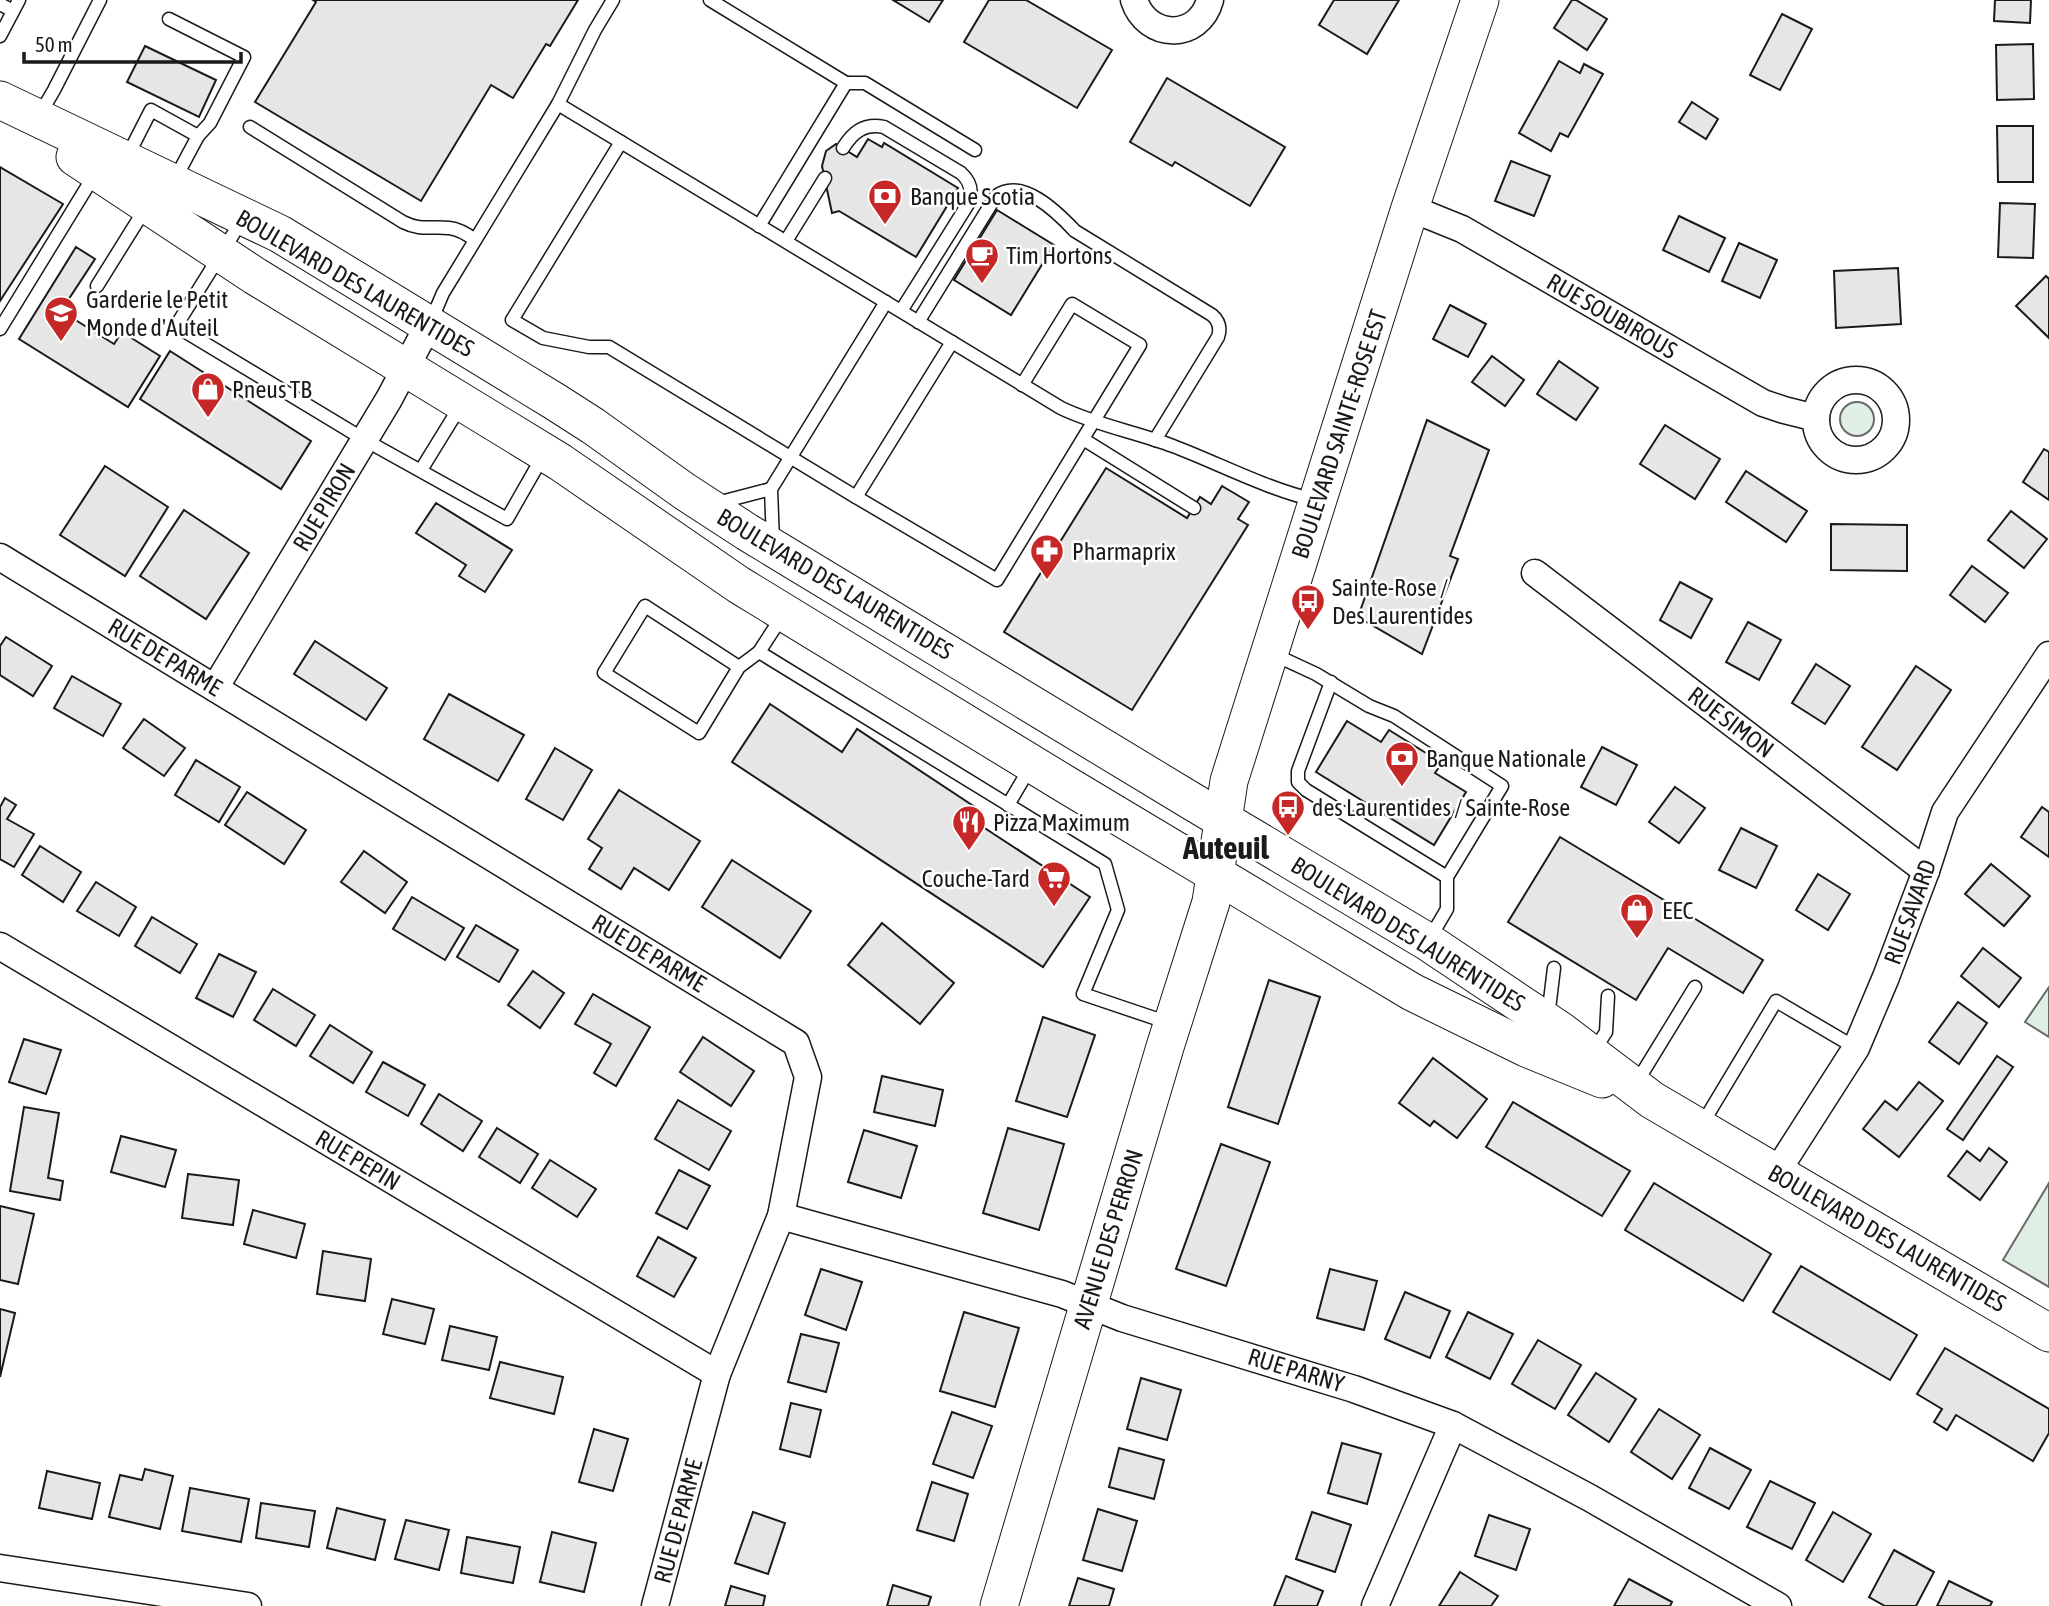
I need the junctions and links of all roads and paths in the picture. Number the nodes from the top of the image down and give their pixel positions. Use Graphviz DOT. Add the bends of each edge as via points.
graph roads {
  1 [pos="100,0"];
  2 [pos="613,0"];
  3 [pos="710,0"];
  4 [pos="1134,0"];
  5 [pos="1210,0"];
  6 [pos="1480,0"];
  7 [pos="0,4"];
  8 [pos="16,6"];
  9 [pos="169,19"];
  10 [pos="0,36"];
  11 [pos="846,83"];
  12 [pos="0,100"];
  13 [pos="558,104"];
  14 [pos="0,106"];
  15 [pos="38,118"];
  16 [pos="250,127"];
  17 [pos="198,135"];
  18 [pos="621,142"];
  19 [pos="843,148"];
  20 [pos="975,150"];
  21 [pos="111,166"];
  22 [pos="825,178"];
  23 [pos="160,194"];
  24 [pos="1410,208"];
  25 [pos="244,217"];
  26 [pos="759,226"];
  27 [pos="475,240"];
  28 [pos="786,241"];
  29 [pos="221,254"];
  30 [pos="97,286"];
  31 [pos="886,302"];
  32 [pos="901,311"];
  33 [pos="918,322"];
  34 [pos="429,324"];
  35 [pos="0,329"];
  36 [pos="952,342"];
  37 [pos="406,367"];
  38 [pos="1022,385"];
  39 [pos="463,402"];
  40 [pos="1816,418"];
  41 [pos="1093,421"];
  42 [pos="1083,439"];
  43 [pos="365,440"];
  44 [pos="1155,440"];
  45 [pos="545,452"];
  46 [pos="790,457"];
  47 [pos="421,470"];
  48 [pos="771,489"];
  49 [pos="856,497"];
  50 [pos="1318,501"];
  51 [pos="706,505"];
  52 [pos="1194,508"];
  53 [pos="773,548"];
  54 [pos="0,557"];
  55 [pos="1535,573"];
  56 [pos="785,613"];
  57 [pos="760,652"];
  58 [pos="1270,653"];
  59 [pos="2049,655"];
  60 [pos="740,667"];
  61 [pos="1331,682"];
  62 [pos="215,688"];
  63 [pos="1032,764"];
  64 [pos="1009,805"];
  65 [pos="1223,820"];
  66 [pos="1926,871"];
  67 [pos="1215,873"];
  68 [pos="1447,877"];
  69 [pos="1428,942"];
  70 [pos="0,946"];
  71 [pos="1554,968"];
  72 [pos="1695,987"];
  73 [pos="1608,996"];
  74 [pos="1172,1024"];
  75 [pos="1537,1036"];
  76 [pos="1856,1048"];
  77 [pos="1586,1063"];
  78 [pos="1639,1093"];
  79 [pos="1700,1128"];
  80 [pos="1776,1173"];
  81 [pos="781,1216"];
  82 [pos="1088,1305"];
  83 [pos="2049,1333"];
  84 [pos="717,1374"];
  85 [pos="1453,1425"];
  86 [pos="0,1568"];
  87 [pos="1737,1596"];
  88 [pos="248,1606"];
  89 [pos="655,1606"];
  90 [pos="999,1606"];
  91 [pos="1375,1606"];
  92 [pos="1778,1606"];
  1 -- 15 [label="lane"];
  2 -- 13 [label="lane"];
  3 -- 11 [label="lane"];
  4 -- 5 [label="street" via="1146,21 1172,31 1198,21"];
  6 -- 24 [label="main road, BOULEVARD SAINTE-ROSE EST"];
  7 -- 8 [label="lane"];
  8 -- 10 [label="lane"];
  9 -- 17 [label="lane" via="244,57"];
  11 -- 20 [label="lane" via="865,83"];
  11 -- 26 [label="lane"];
  12 -- 15 [label="main road, BOULEVARD DES LAURENTIDES"];
  13 -- 18 [label="lane"];
  13 -- 27 [label="lane"];
  14 -- 21 [label="main road, BOULEVARD DES LAURENTIDES"];
  15 -- 21 [label="main road, BOULEVARD DES LAURENTIDES"];
  16 -- 27 [label="lane" via="403,222 422,229 458,230"];
  17 -- 21 [label="lane" via="150,110"];
  17 -- 23 [label="lane"];
  18 -- 26 [label="lane"];
  18 -- 46 [label="lane" via="512,320 543,338 609,347"];
  19 -- 32 [label="lane" via="857,130 884,127 961,173 971,187 968,204"];
  21 -- 23 [label="main road, BOULEVARD DES LAURENTIDES"];
  21 -- 35 [label="lane"];
  22 -- 28 [label="lane"];
  23 -- 25 [label="main road, BOULEVARD DES LAURENTIDES"];
  23 -- 29 [label="main road, BOULEVARD DES LAURENTIDES"];
  23 -- 30 [label="lane"];
  24 -- 40 [label="street, RUE SOUBIROUS" via="1462,229 1763,403"];
  24 -- 50 [label="main road, BOULEVARD SAINTE-ROSE EST"];
  25 -- 29 [label="lane"];
  25 -- 34 [label="main road, BOULEVARD DES LAURENTIDES"];
  26 -- 28 [label="lane"];
  27 -- 34 [label="lane"];
  28 -- 31 [label="lane"];
  29 -- 37 [label="main road, BOULEVARD DES LAURENTIDES"];
  29 -- 43 [label="lane" via="176,326"];
  31 -- 32 [label="lane"];
  31 -- 46 [label="lane"];
  32 -- 33 [label="lane"];
  33 -- 36 [label="lane"];
  33 -- 44 [label="lane" via="996,196 1014,189 1026,192 1060,214 1075,231 1219,323 1217,337"];
  34 -- 37 [label="street, RUE PIRON"];
  34 -- 51 [label="main road, BOULEVARD DES LAURENTIDES" via="593,426"];
  36 -- 38 [label="lane"];
  36 -- 49 [label="lane"];
  37 -- 39 [label="main road, BOULEVARD DES LAURENTIDES"];
  37 -- 43 [label="street, RUE PIRON"];
  38 -- 41 [label="lane"];
  38 -- 41 [label="lane" via="1072,304 1140,345"];
  39 -- 45 [label="main road, BOULEVARD DES LAURENTIDES"];
  39 -- 47 [label="lane"];
  41 -- 42 [label="lane"];
  41 -- 44 [label="lane"];
  42 -- 49 [label="lane" via="997,580"];
  42 -- 52 [label="lane"];
  43 -- 47 [label="lane"];
  43 -- 62 [label="street, RUE PIRON"];
  44 -- 50 [label="lane" via="1280,491"];
  45 -- 47 [label="lane" via="506,519"];
  45 -- 56 [label="main road, BOULEVARD DES LAURENTIDES"];
  46 -- 48 [label="lane"];
  46 -- 49 [label="lane"];
  48 -- 51 [label="lane"];
  48 -- 53 [label="lane"];
  50 -- 58 [label="main road, BOULEVARD SAINTE-ROSE EST"];
  51 -- 53 [label="main road, BOULEVARD DES LAURENTIDES"];
  53 -- 65 [label="main road, BOULEVARD DES LAURENTIDES"];
  54 -- 62 [label="street, RUE DE PARME"];
  55 -- 66 [label="street, RUE SIMON"];
  56 -- 57 [label="lane"];
  56 -- 63 [label="main road, BOULEVARD DES LAURENTIDES"];
  57 -- 60 [label="lane"];
  57 -- 64 [label="lane"];
  58 -- 61 [label="lane"];
  58 -- 65 [label="main road, BOULEVARD SAINTE-ROSE EST" via="1229,781"];
  59 -- 66 [label="street, RUE SAVARD" via="1945,812"];
  60 -- 60 [label="lane" via="645,606 604,673 699,733"];
  61 -- 68 [label="lane" via="1298,782"];
  61 -- 68 [label="lane" via="1394,716 1502,786"];
  62 -- 81 [label="street, RUE DE PARME" via="796,1043 808,1077"];
  63 -- 64 [label="lane"];
  63 -- 67 [label="main road, BOULEVARD DES LAURENTIDES"];
  64 -- 74 [label="lane" via="1105,864 1118,910 1083,994"];
  65 -- 67 [label="main road, BOULEVARD SAINTE-ROSE EST"];
  65 -- 69 [label="main road, BOULEVARD DES LAURENTIDES"];
  66 -- 76 [label="street, RUE SAVARD"];
  67 -- 74 [label="main road, AVENUE DES PERRON" via="1211,902"];
  67 -- 75 [label="main road, BOULEVARD DES LAURENTIDES" via="1393,981"];
  68 -- 69 [label="lane" via="1447,909"];
  69 -- 75 [label="main road, BOULEVARD DES LAURENTIDES"];
  70 -- 84 [label="street, RUE PEPIN"];
  71 -- 75 [label="lane"];
  72 -- 78 [label="lane"];
  73 -- 77 [label="lane" via="1606,1032"];
  74 -- 82 [label="main road, AVENUE DES PERRON"];
  75 -- 77 [label="main road, BOULEVARD DES LAURENTIDES"];
  76 -- 79 [label="lane" via="1776,1002"];
  76 -- 80 [label="street, RUE SAVARD"];
  77 -- 78 [label="main road, BOULEVARD DES LAURENTIDES"];
  78 -- 79 [label="main road, BOULEVARD DES LAURENTIDES"];
  79 -- 80 [label="main road, BOULEVARD DES LAURENTIDES"];
  80 -- 83 [label="main road, BOULEVARD DES LAURENTIDES"];
  81 -- 82 [label="street, RUE PARNY"];
  81 -- 84 [label="street, RUE DE PARME"];
  82 -- 85 [label="street, RUE PARNY"];
  82 -- 90 [label="main road, AVENUE DES PERRON"];
  84 -- 89 [label="street, RUE DE PARME"];
  85 -- 87 [label="street, RUE PARNY" via="1590,1498"];
  85 -- 91 [label="street"];
  86 -- 88 [label="street"];
  87 -- 92 [label="street, RUE PARNY"];
}
